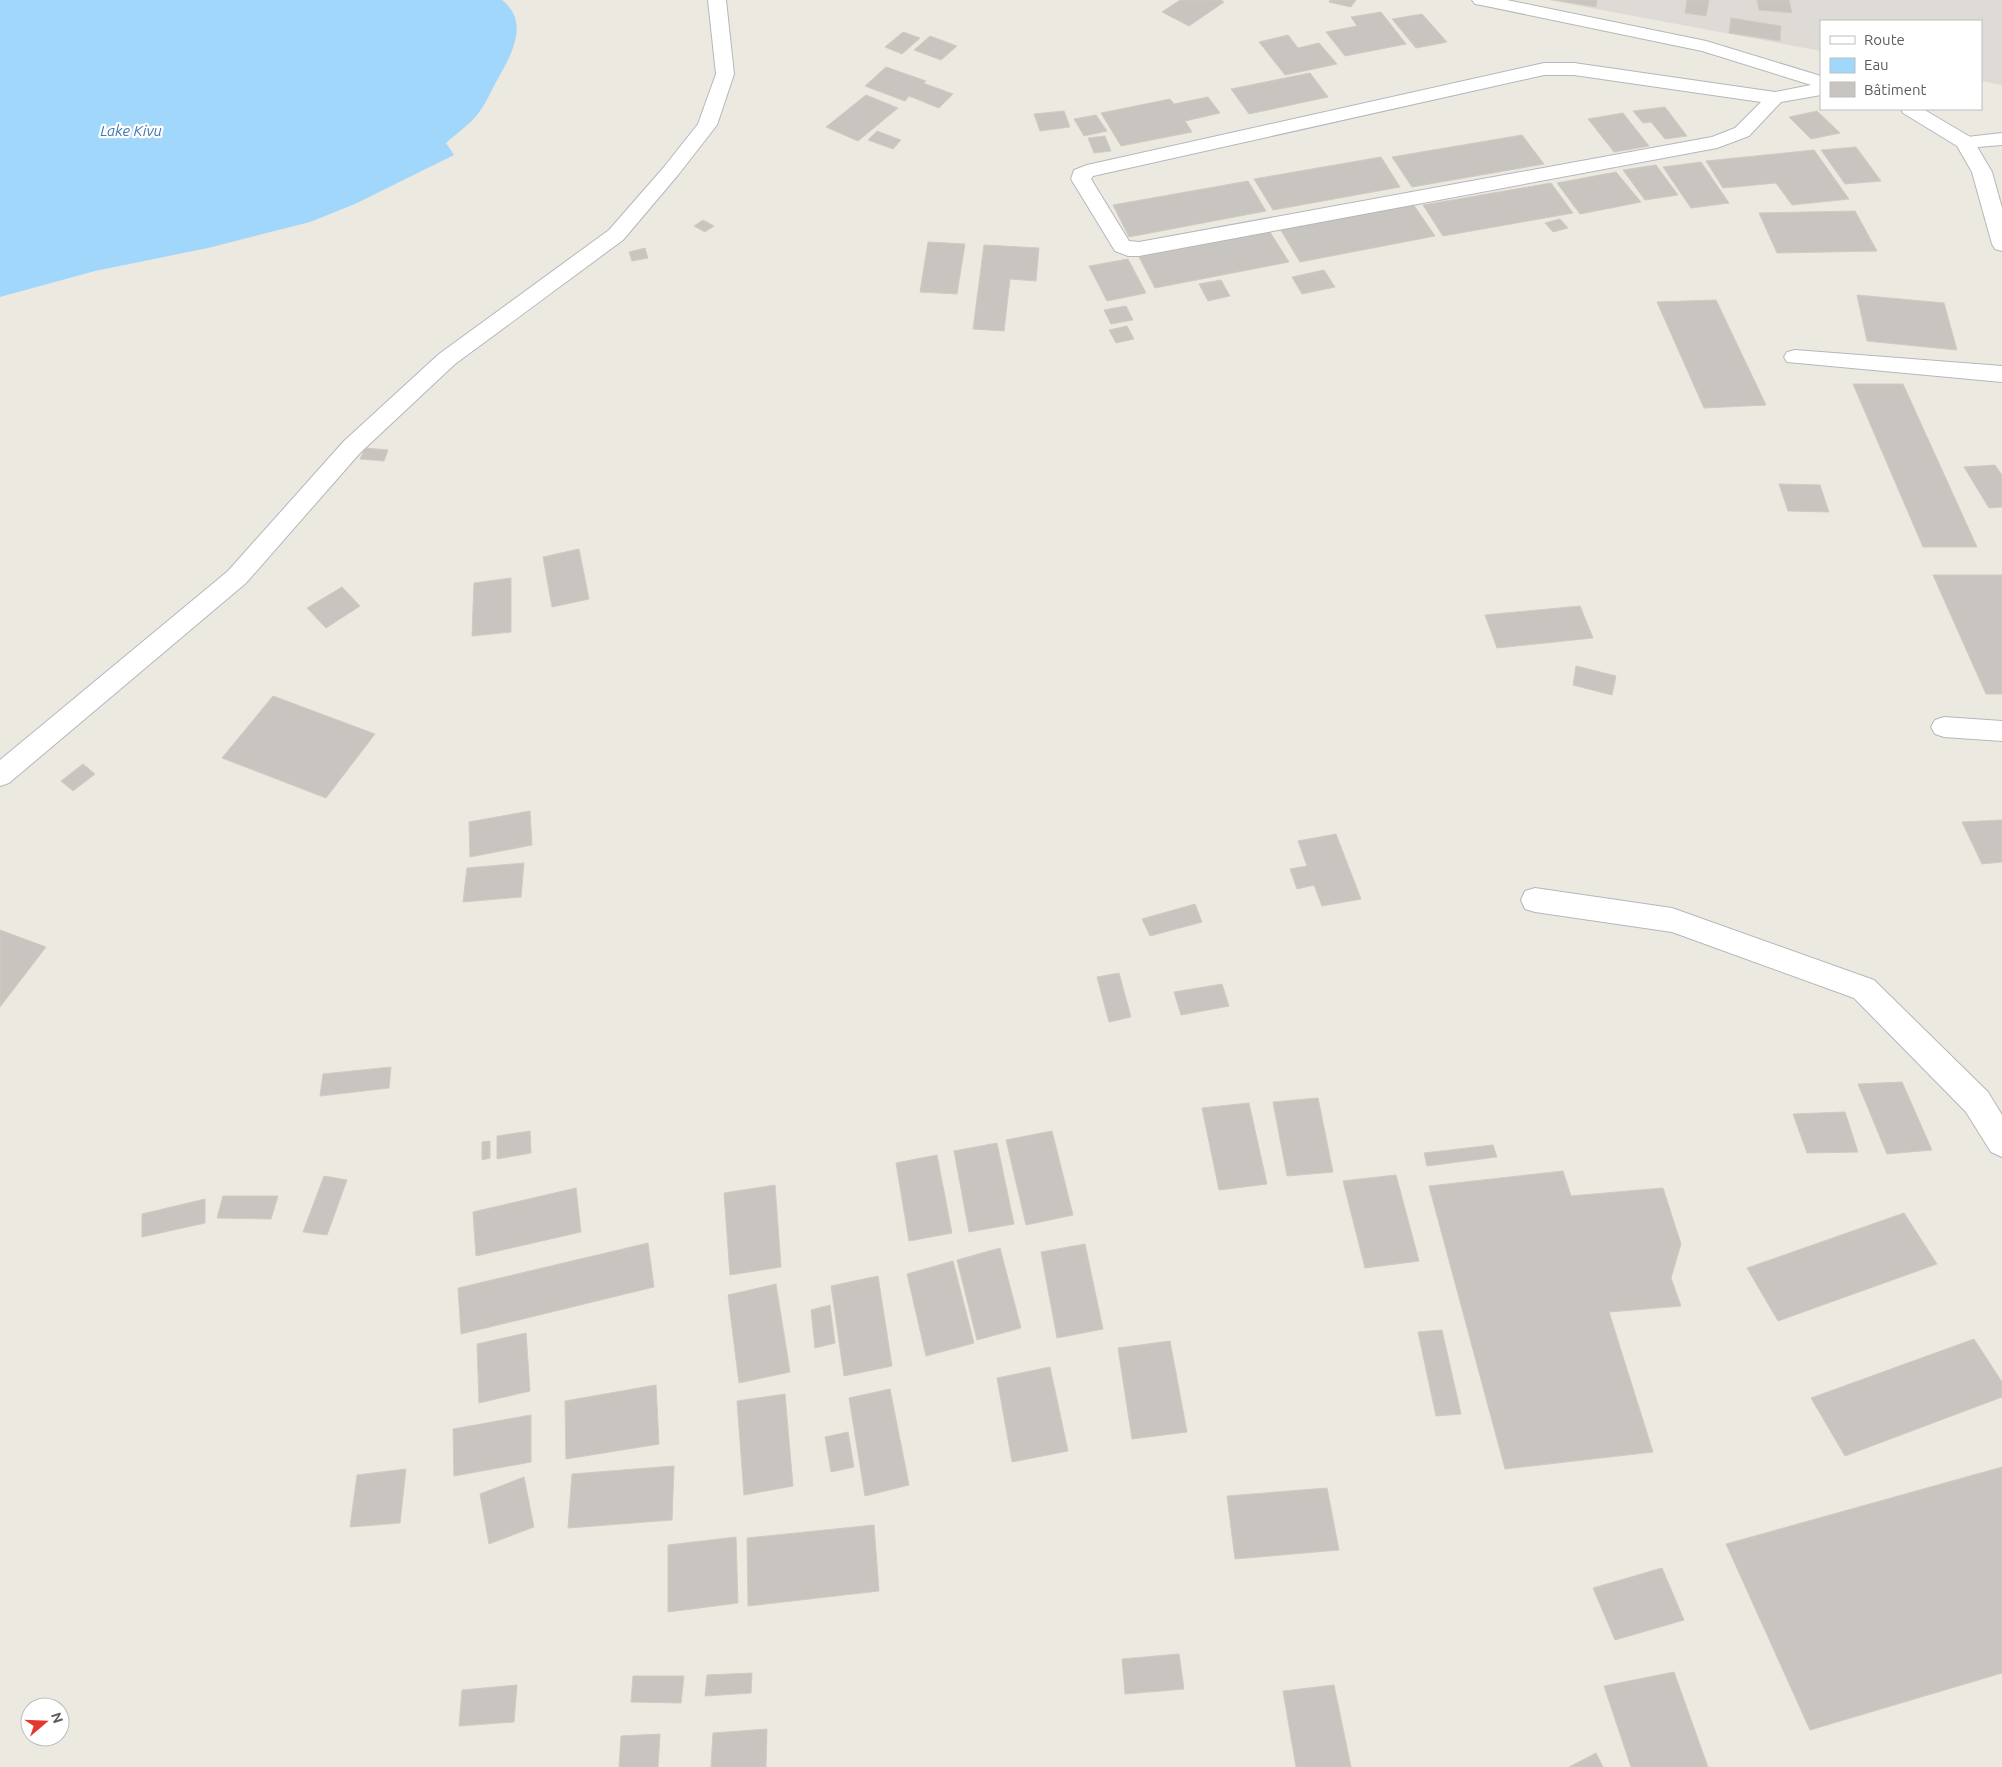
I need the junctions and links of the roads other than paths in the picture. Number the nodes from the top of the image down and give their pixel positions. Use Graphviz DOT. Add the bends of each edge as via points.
graph roads {
  1 [pos="717,0"];
  2 [pos="1481,0"];
  3 [pos="1820,82"];
  4 [pos="1820,89"];
  5 [pos="1775,98"];
  6 [pos="1912,110"];
  7 [pos="2002,139"];
  8 [pos="1965,142"];
  9 [pos="2002,244"];
  10 [pos="1795,357"];
  11 [pos="2002,374"];
  12 [pos="1944,727"];
  13 [pos="2002,731"];
  14 [pos="0,775"];
  15 [pos="1535,900"];
  16 [pos="2002,1142"];
  1 -- 14 [label="street" via="725,74 707,125 616,235 447,359 352,447 237,576"];
  2 -- 3 [label="street" via="1706,46"];
  4 -- 5 [label="street"];
  5 -- 5 [label="street" via="1742,132 1717,142 1139,249 1122,246 1081,179 1081,174 1087,171 1544,69 1574,69"];
  6 -- 8 [label="street"];
  7 -- 8 [label="street"];
  8 -- 9 [label="street" via="1982,172"];
  10 -- 11 [label="street"];
  12 -- 13 [label="street"];
  15 -- 16 [label="street" via="1672,920 1864,989 1977,1102"];
}
